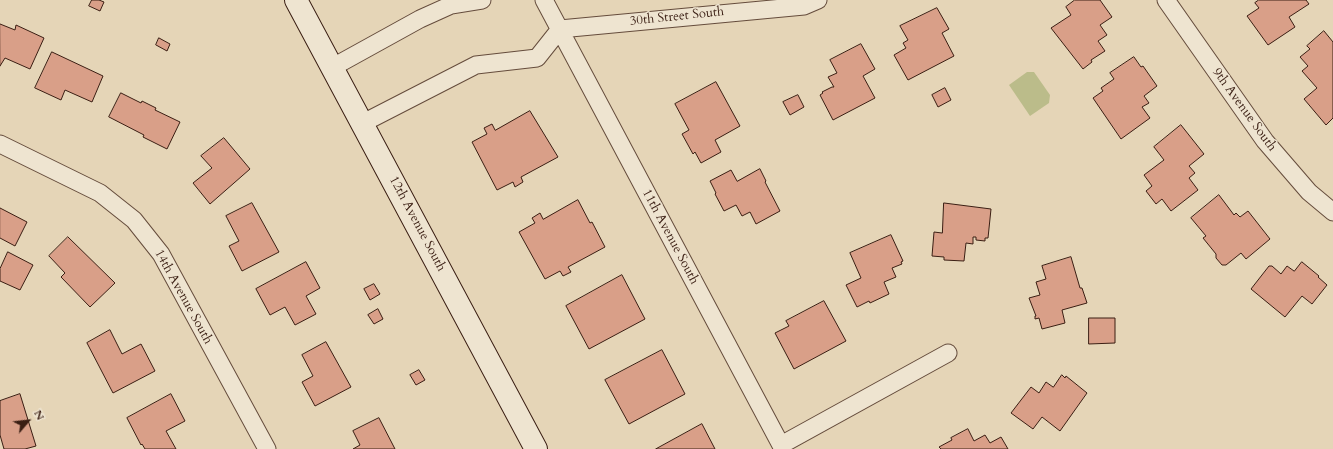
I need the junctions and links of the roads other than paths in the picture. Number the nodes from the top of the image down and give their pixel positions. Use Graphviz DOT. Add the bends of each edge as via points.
graph roads {
  1 [pos="296,0"];
  2 [pos="482,0"];
  3 [pos="544,0"];
  4 [pos="818,0"];
  5 [pos="1166,0"];
  6 [pos="560,29"];
  7 [pos="333,67"];
  8 [pos="363,123"];
  9 [pos="0,144"];
  10 [pos="1333,212"];
  11 [pos="948,353"];
  12 [pos="782,447"];
  13 [pos="267,449"];
  14 [pos="536,449"];
  1 -- 7 [label="street, 12th Avenue South"];
  2 -- 7 [label="street" via="451,5 420,19"];
  3 -- 6 [label="street"];
  4 -- 6 [label="street, 30th Street South" via="804,6"];
  5 -- 10 [label="street, 9th Avenue South" via="1265,141 1309,192"];
  6 -- 8 [label="street" via="537,58 476,64"];
  6 -- 12 [label="street, 11th Avenue South"];
  7 -- 8 [label="street, 12th Avenue South"];
  8 -- 14 [label="street, 12th Avenue South"];
  9 -- 13 [label="street, 14th Avenue South" via="100,193 134,220 161,254"];
  11 -- 12 [label="street, 11th Avenue South"];
}
